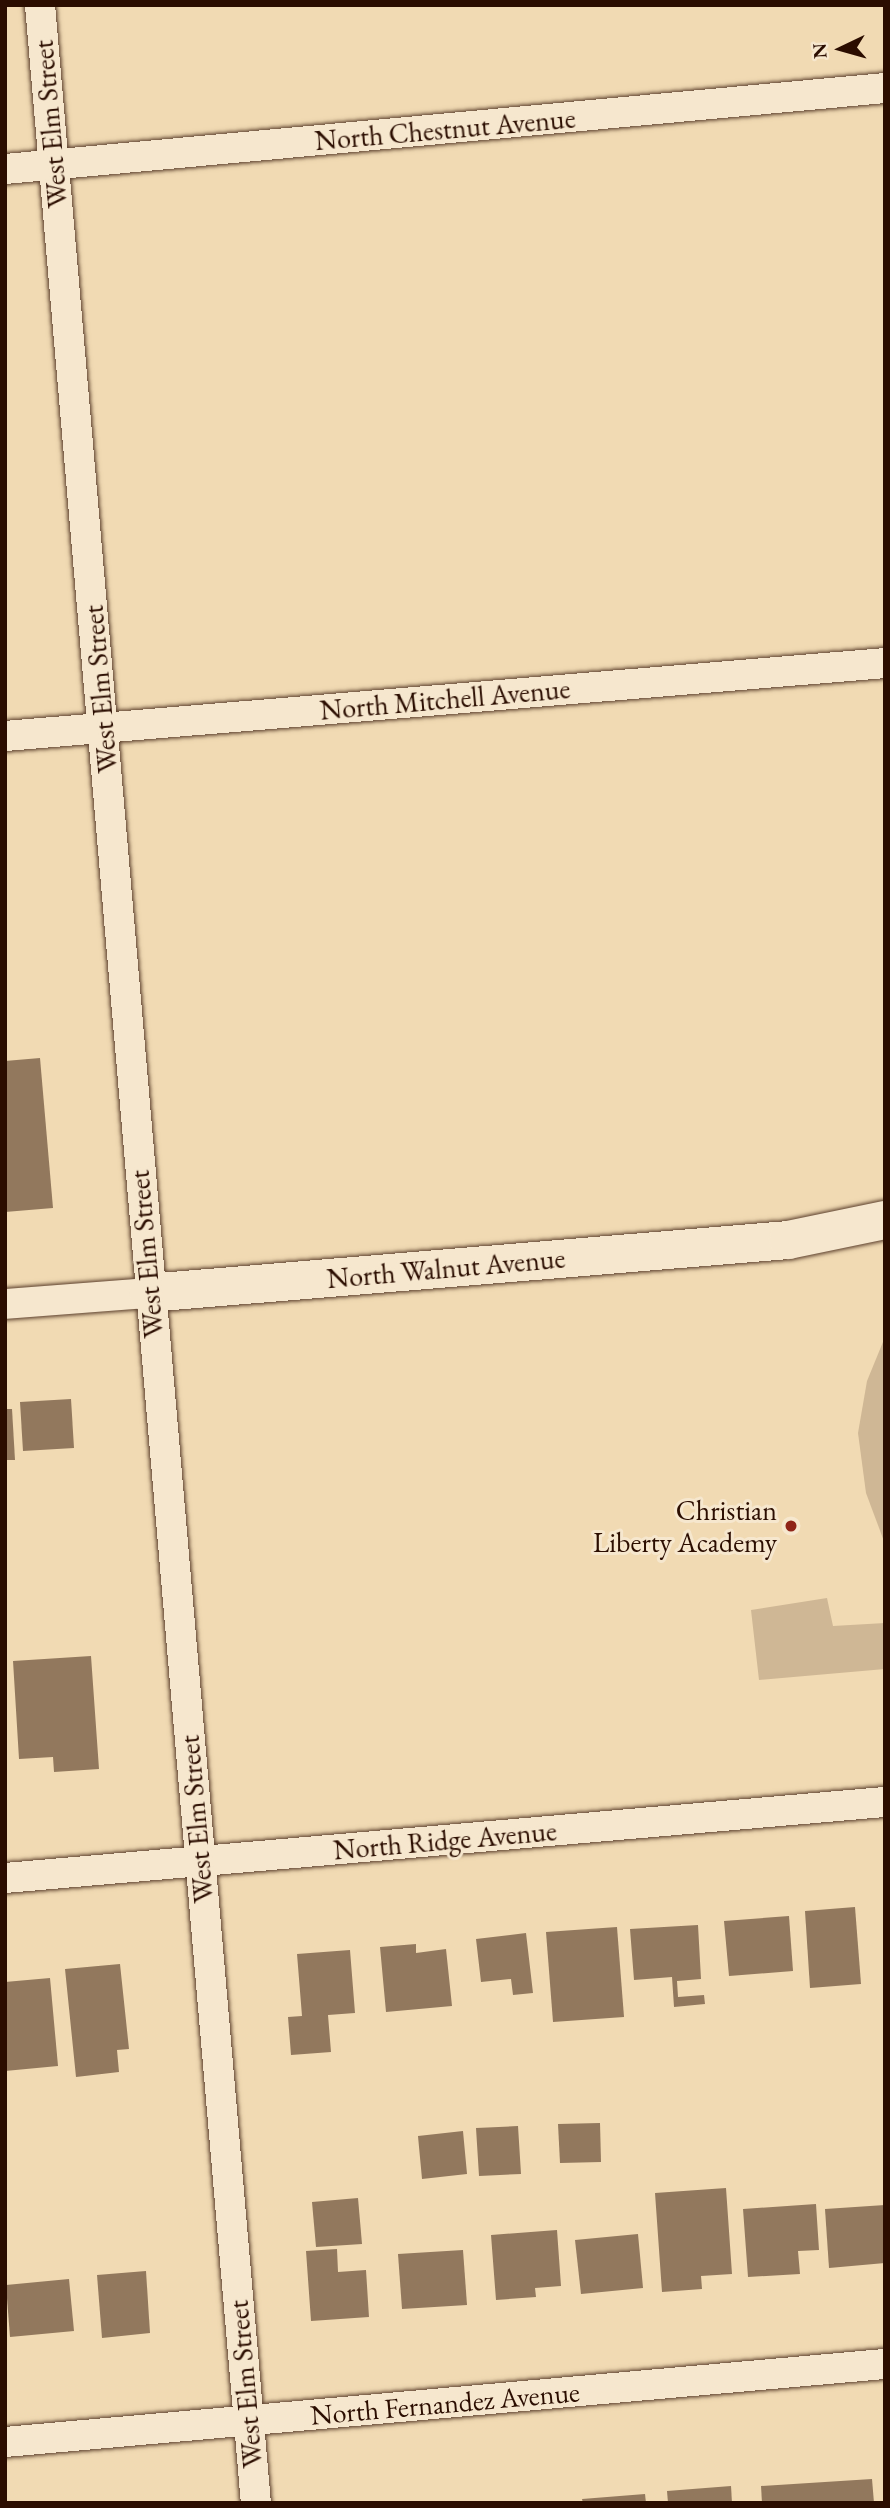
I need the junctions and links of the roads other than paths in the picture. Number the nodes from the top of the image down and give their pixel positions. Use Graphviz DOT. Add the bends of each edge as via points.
graph roads {
  1 [pos="40,5"];
  2 [pos="885,88"];
  3 [pos="54,164"];
  4 [pos="5,169"];
  5 [pos="885,663"];
  6 [pos="103,728"];
  7 [pos="5,736"];
  8 [pos="885,1220"];
  9 [pos="149,1293"];
  10 [pos="5,1304"];
  11 [pos="885,1802"];
  12 [pos="201,1862"];
  13 [pos="5,1878"];
  14 [pos="885,2364"];
  15 [pos="248,2420"];
  16 [pos="5,2442"];
  17 [pos="256,2503"];
  1 -- 3 [label="street, West Elm Street"];
  2 -- 3 [label="street, North Chestnut Avenue"];
  3 -- 4 [label="street, North Chestnut Avenue"];
  3 -- 6 [label="street, West Elm Street"];
  5 -- 6 [label="street, North Mitchell Avenue"];
  6 -- 7 [label="street, North Mitchell Avenue"];
  6 -- 9 [label="street, West Elm Street"];
  8 -- 9 [label="street, North Walnut Avenue" via="788,1240"];
  9 -- 10 [label="street, North Walnut Avenue"];
  9 -- 12 [label="street, West Elm Street"];
  11 -- 12 [label="street, North Ridge Avenue"];
  12 -- 13 [label="street, North Ridge Avenue"];
  12 -- 15 [label="street, West Elm Street"];
  14 -- 15 [label="street, North Fernandez Avenue"];
  15 -- 16 [label="street, North Fernandez Avenue"];
  15 -- 17 [label="street, West Elm Street"];
}
